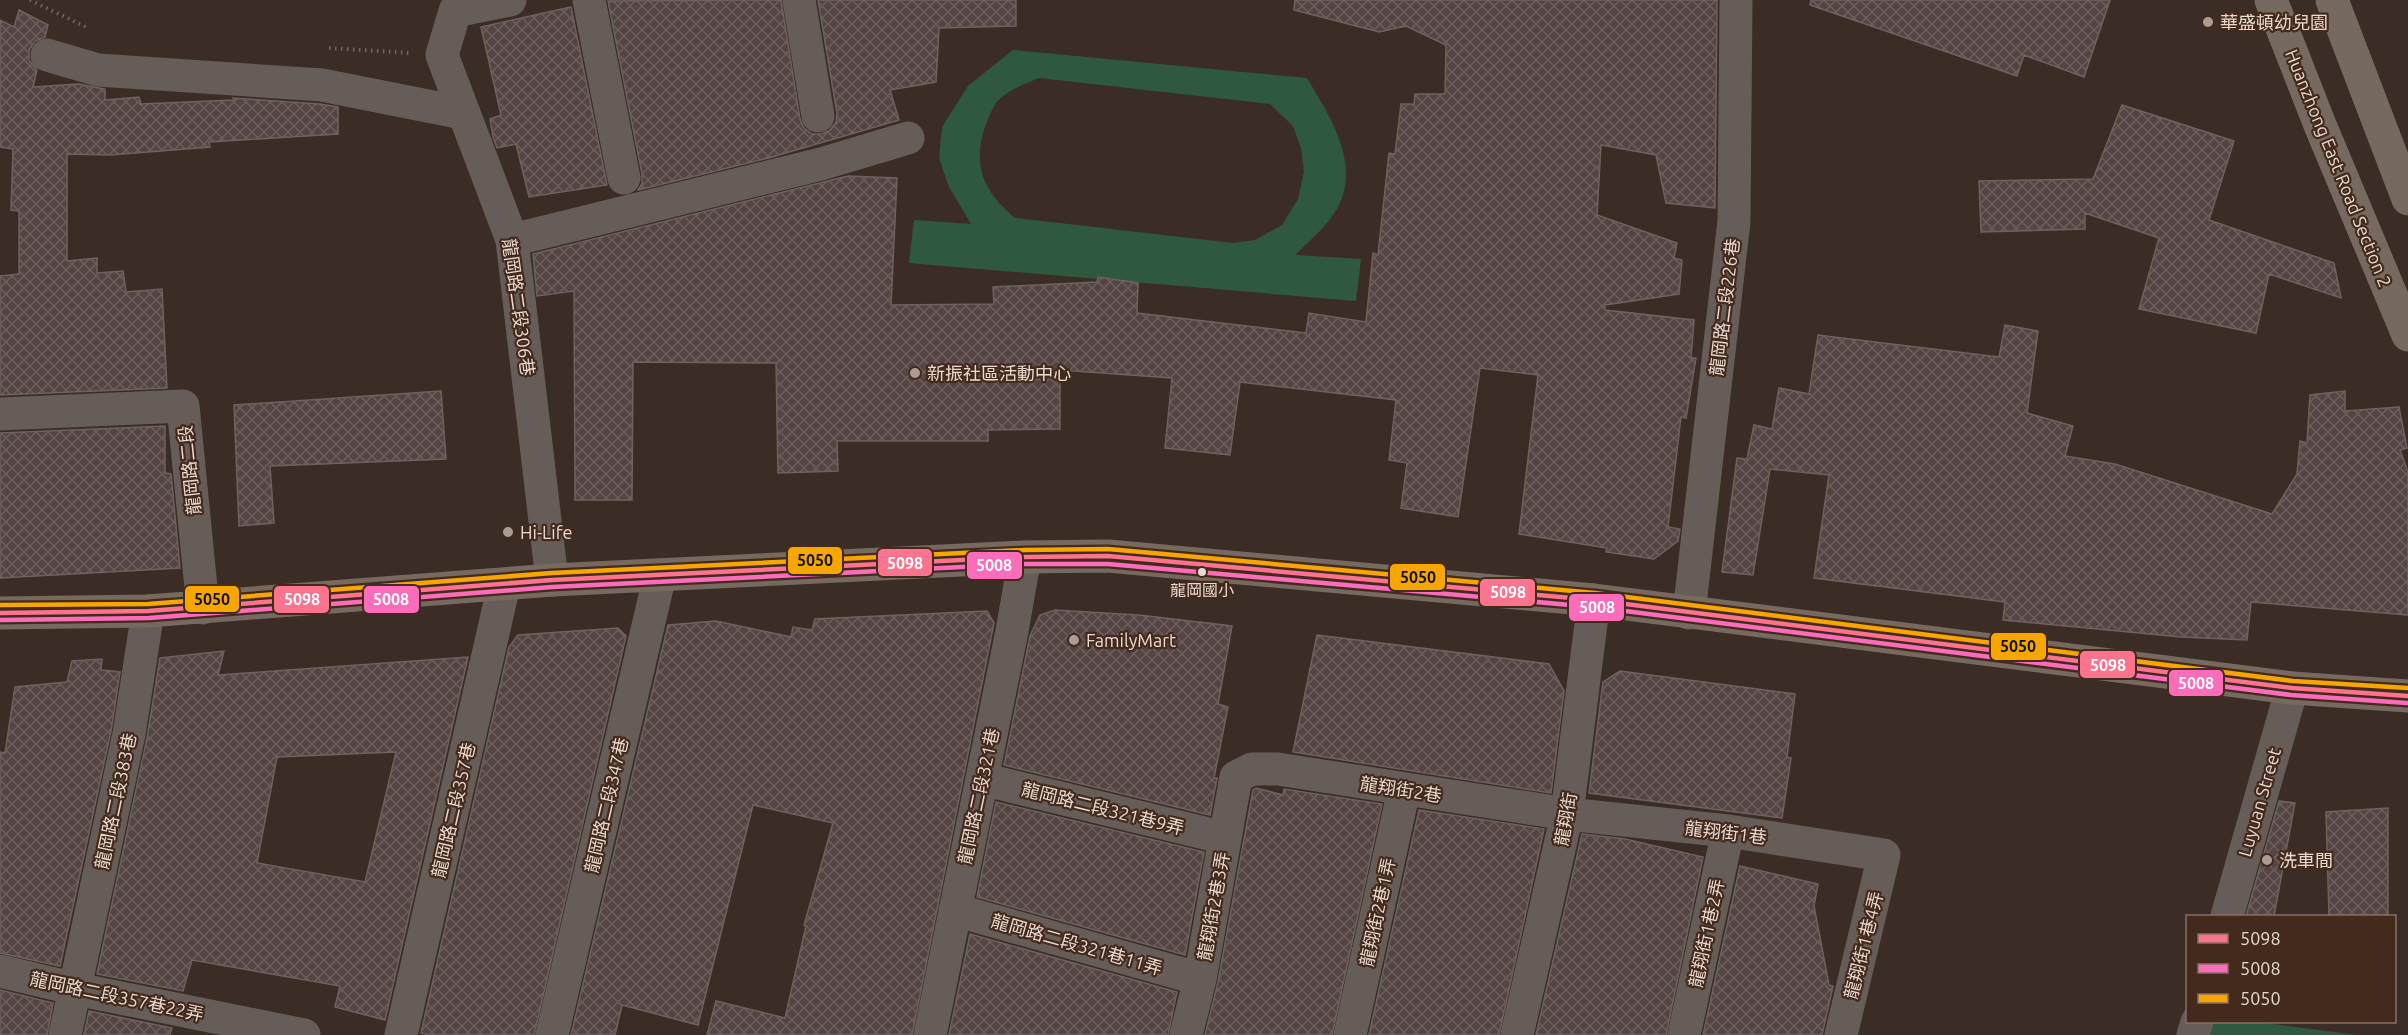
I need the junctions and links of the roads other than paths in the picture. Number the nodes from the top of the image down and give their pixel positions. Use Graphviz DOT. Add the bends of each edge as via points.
graph roads {
  1 [pos="510,0"];
  2 [pos="589,0"];
  3 [pos="799,0"];
  4 [pos="1736,0"];
  5 [pos="2271,0"];
  6 [pos="2332,0"];
  7 [pos="47,55"];
  8 [pos="463,113"];
  9 [pos="818,116"];
  10 [pos="908,138"];
  11 [pos="624,178"];
  12 [pos="2408,199"];
  13 [pos="512,240"];
  14 [pos="2408,335"];
  15 [pos="0,414"];
  16 [pos="1024,557"];
  17 [pos="660,575"];
  18 [pos="552,580"];
  19 [pos="504,585"];
  20 [pos="1594,600"];
  21 [pos="203,608"];
  22 [pos="148,611"];
  23 [pos="0,613"];
  24 [pos="1689,613"];
  25 [pos="2292,688"];
  26 [pos="2408,696"];
  27 [pos="1236,777"];
  28 [pos="982,779"];
  29 [pos="1404,790"];
  30 [pos="1567,814"];
  31 [pos="1728,831"];
  32 [pos="1225,838"];
  33 [pos="1884,855"];
  34 [pos="955,910"];
  35 [pos="2227,915"];
  36 [pos="0,971"];
  37 [pos="1200,979"];
  38 [pos="76,989"];
  39 [pos="217,1026"];
  40 [pos="65,1035"];
  41 [pos="304,1035"];
  42 [pos="401,1035"];
  43 [pos="552,1035"];
  44 [pos="930,1035"];
  45 [pos="1186,1035"];
  46 [pos="1350,1035"];
  47 [pos="1517,1035"];
  48 [pos="1684,1035"];
  49 [pos="1841,1035"];
  1 -- 8 [label="street, 龍岡路二段306巷" via="455,11 442,55"];
  2 -- 11 [label="street"];
  3 -- 9 [label="street"];
  4 -- 24 [label="street, 龍岡路二段226巷" via="1734,221"];
  5 -- 14 [label="main road, Huanzhong East Road Section 2"];
  6 -- 12 [label="main road"];
  7 -- 8 [label="street" via="98,70 322,85"];
  8 -- 13 [label="street, 龍岡路二段306巷"];
  10 -- 13 [label="street" via="821,164"];
  13 -- 18 [label="street, 龍岡路二段306巷"];
  15 -- 21 [label="street, 龍岡路二段" via="183,406"];
  16 -- 17 [label="main road"];
  16 -- 20 [label="main road" via="1108,556"];
  16 -- 28 [label="street, 龍岡路二段321巷"];
  17 -- 18 [label="main road"];
  17 -- 43 [label="street, 龍岡路二段347巷"];
  18 -- 19 [label="main road"];
  19 -- 21 [label="main road"];
  19 -- 42 [label="street, 龍岡路二段357巷"];
  20 -- 24 [label="main road"];
  20 -- 30 [label="street, 龍翔街"];
  21 -- 22 [label="main road"];
  22 -- 23 [label="main road"];
  22 -- 38 [label="street, 龍岡路二段383巷" via="129,734"];
  24 -- 25 [label="main road"];
  25 -- 26 [label="main road"];
  25 -- 35 [label="street, Luyuan Street"];
  27 -- 29 [label="street, 龍翔街2巷" via="1252,769 1278,769"];
  27 -- 32 [label="street, 龍翔街2巷3弄"];
  28 -- 32 [label="street, 龍岡路二段321巷9弄"];
  28 -- 34 [label="street, 龍岡路二段321巷"];
  29 -- 30 [label="street, 龍翔街2巷"];
  29 -- 46 [label="street, 龍翔街2巷1弄"];
  30 -- 31 [label="street, 龍翔街1巷"];
  30 -- 47 [label="street, 龍翔街"];
  31 -- 33 [label="street, 龍翔街1巷"];
  31 -- 48 [label="street, 龍翔街1巷2弄"];
  32 -- 37 [label="street, 龍翔街2巷3弄"];
  33 -- 49 [label="street, 龍翔街1巷4弄"];
  34 -- 37 [label="street, 龍岡路二段321巷11弄"];
  34 -- 44 [label="street, 龍岡路二段321巷"];
  36 -- 38 [label="street, 龍岡路二段357巷22弄"];
  37 -- 45 [label="street, 龍翔街2巷3弄"];
  38 -- 39 [label="street, 龍岡路二段357巷22弄"];
  38 -- 40 [label="street, 龍岡路二段383巷"];
  39 -- 41 [label="street, 龍岡路二段357巷22弄"];
}
